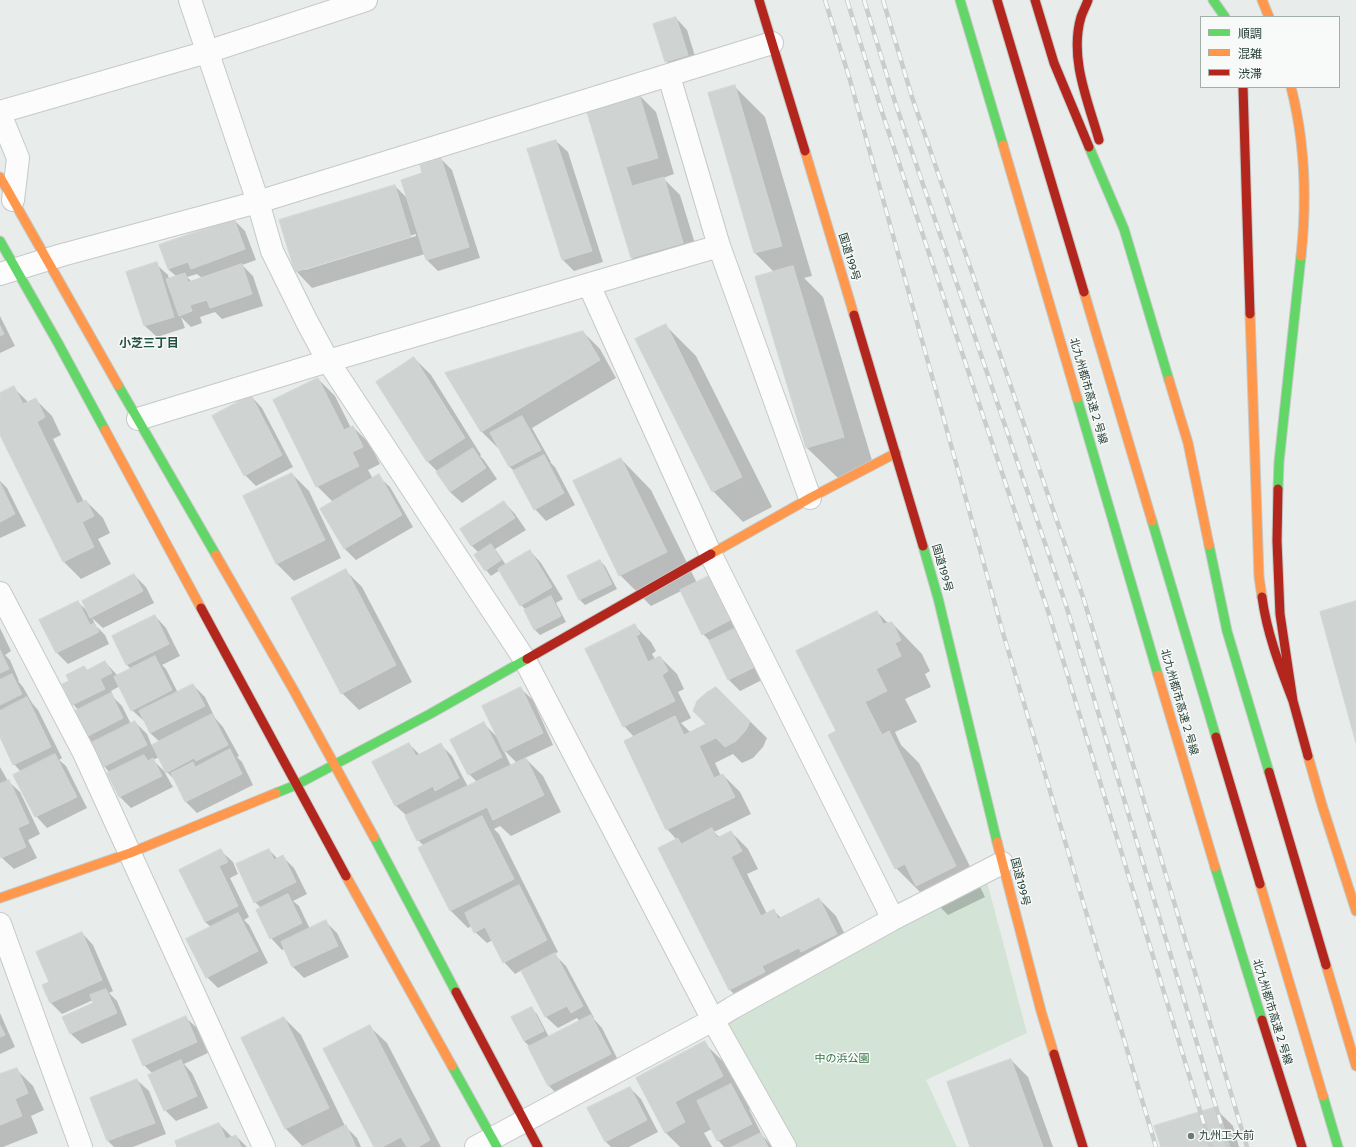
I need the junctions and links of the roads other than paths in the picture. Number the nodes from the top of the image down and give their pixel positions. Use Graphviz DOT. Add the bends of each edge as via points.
graph roads {
  1 [pos="190,0"];
  2 [pos="366,0"];
  3 [pos="759,0"];
  4 [pos="960,0"];
  5 [pos="997,0"];
  6 [pos="1035,0"];
  7 [pos="1088,0"];
  8 [pos="1213,0"];
  9 [pos="1262,0"];
  10 [pos="1224,16"];
  11 [pos="1269,16"];
  12 [pos="772,43"];
  13 [pos="207,52"];
  14 [pos="669,76"];
  15 [pos="976,85"];
  16 [pos="1243,88"];
  17 [pos="1291,88"];
  18 [pos="0,113"];
  19 [pos="0,177"];
  20 [pos="12,200"];
  21 [pos="258,202"];
  22 [pos="1124,229"];
  23 [pos="0,241"];
  24 [pos="719,246"];
  25 [pos="46,260"];
  26 [pos="1038,262"];
  27 [pos="8,272"];
  28 [pos="589,285"];
  29 [pos="328,361"];
  30 [pos="138,419"];
  31 [pos="896,453"];
  32 [pos="810,498"];
  33 [pos="711,555"];
  34 [pos="0,593"];
  35 [pos="525,660"];
  36 [pos="1293,701"];
  37 [pos="335,764"];
  38 [pos="296,785"];
  39 [pos="130,853"];
  40 [pos="1002,863"];
  41 [pos="0,898"];
  42 [pos="1355,906"];
  43 [pos="893,919"];
  44 [pos="0,924"];
  45 [pos="713,1020"];
  46 [pos="1356,1066"];
  47 [pos="525,1122"];
  48 [pos="488,1144"];
  49 [pos="81,1147"];
  50 [pos="264,1147"];
  51 [pos="538,1147"];
  52 [pos="786,1147"];
  53 [pos="1083,1147"];
  54 [pos="1302,1147"];
  55 [pos="1338,1147"];
  1 -- 13 [label="street"];
  2 -- 13 [label="street"];
  3 -- 12 [label="main road, 国道199号"];
  4 -- 26 [label="main road"];
  5 -- 55 [label="main road"];
  6 -- 22 [label="main road" via="1054,63"];
  7 -- 22 [label="main road" via="1080,20 1077,44 1081,75"];
  8 -- 10 [label="main road"];
  9 -- 11 [label="main road"];
  12 -- 14 [label="street"];
  12 -- 31 [label="main road, 国道199号"];
  13 -- 18 [label="street"];
  13 -- 21 [label="street"];
  14 -- 21 [label="street"];
  14 -- 24 [label="street"];
  15 -- 26 [label="main road"];
  16 -- 36 [label="main road" via="1259,576 1273,647"];
  17 -- 36 [label="main road" via="1298,115 1304,170 1304,231 1279,462 1277,542 1280,614"];
  18 -- 20 [label="street" via="18,158"];
  19 -- 20 [label="main road"];
  20 -- 25 [label="main road"];
  21 -- 25 [label="street"];
  21 -- 29 [label="street" via="272,251"];
  22 -- 46 [label="main road" via="1188,443 1227,631"];
  23 -- 27 [label="main road"];
  24 -- 28 [label="street"];
  24 -- 32 [label="street"];
  25 -- 27 [label="street"];
  25 -- 30 [label="main road"];
  26 -- 54 [label="main road, 北九州都市高速２号線" via="1226,905"];
  27 -- 38 [label="main road" via="62,350"];
  28 -- 29 [label="street"];
  28 -- 33 [label="street"];
  29 -- 30 [label="street"];
  29 -- 35 [label="street"];
  30 -- 37 [label="main road"];
  31 -- 32 [label="main road"];
  31 -- 40 [label="main road, 国道199号" via="938,598"];
  32 -- 33 [label="main road"];
  33 -- 35 [label="main road"];
  33 -- 43 [label="street"];
  34 -- 39 [label="street" via="84,753"];
  35 -- 37 [label="main road"];
  35 -- 45 [label="street"];
  36 -- 42 [label="main road" via="1322,805"];
  37 -- 38 [label="main road"];
  37 -- 47 [label="main road"];
  38 -- 39 [label="main road"];
  38 -- 48 [label="main road"];
  39 -- 41 [label="main road"];
  39 -- 50 [label="street"];
  40 -- 43 [label="street"];
  40 -- 53 [label="main road, 国道199号" via="1041,1012"];
  43 -- 45 [label="street"];
  44 -- 49 [label="street"];
  45 -- 47 [label="street"];
  45 -- 52 [label="street"];
  47 -- 48 [label="street"];
  47 -- 51 [label="main road"];
}
